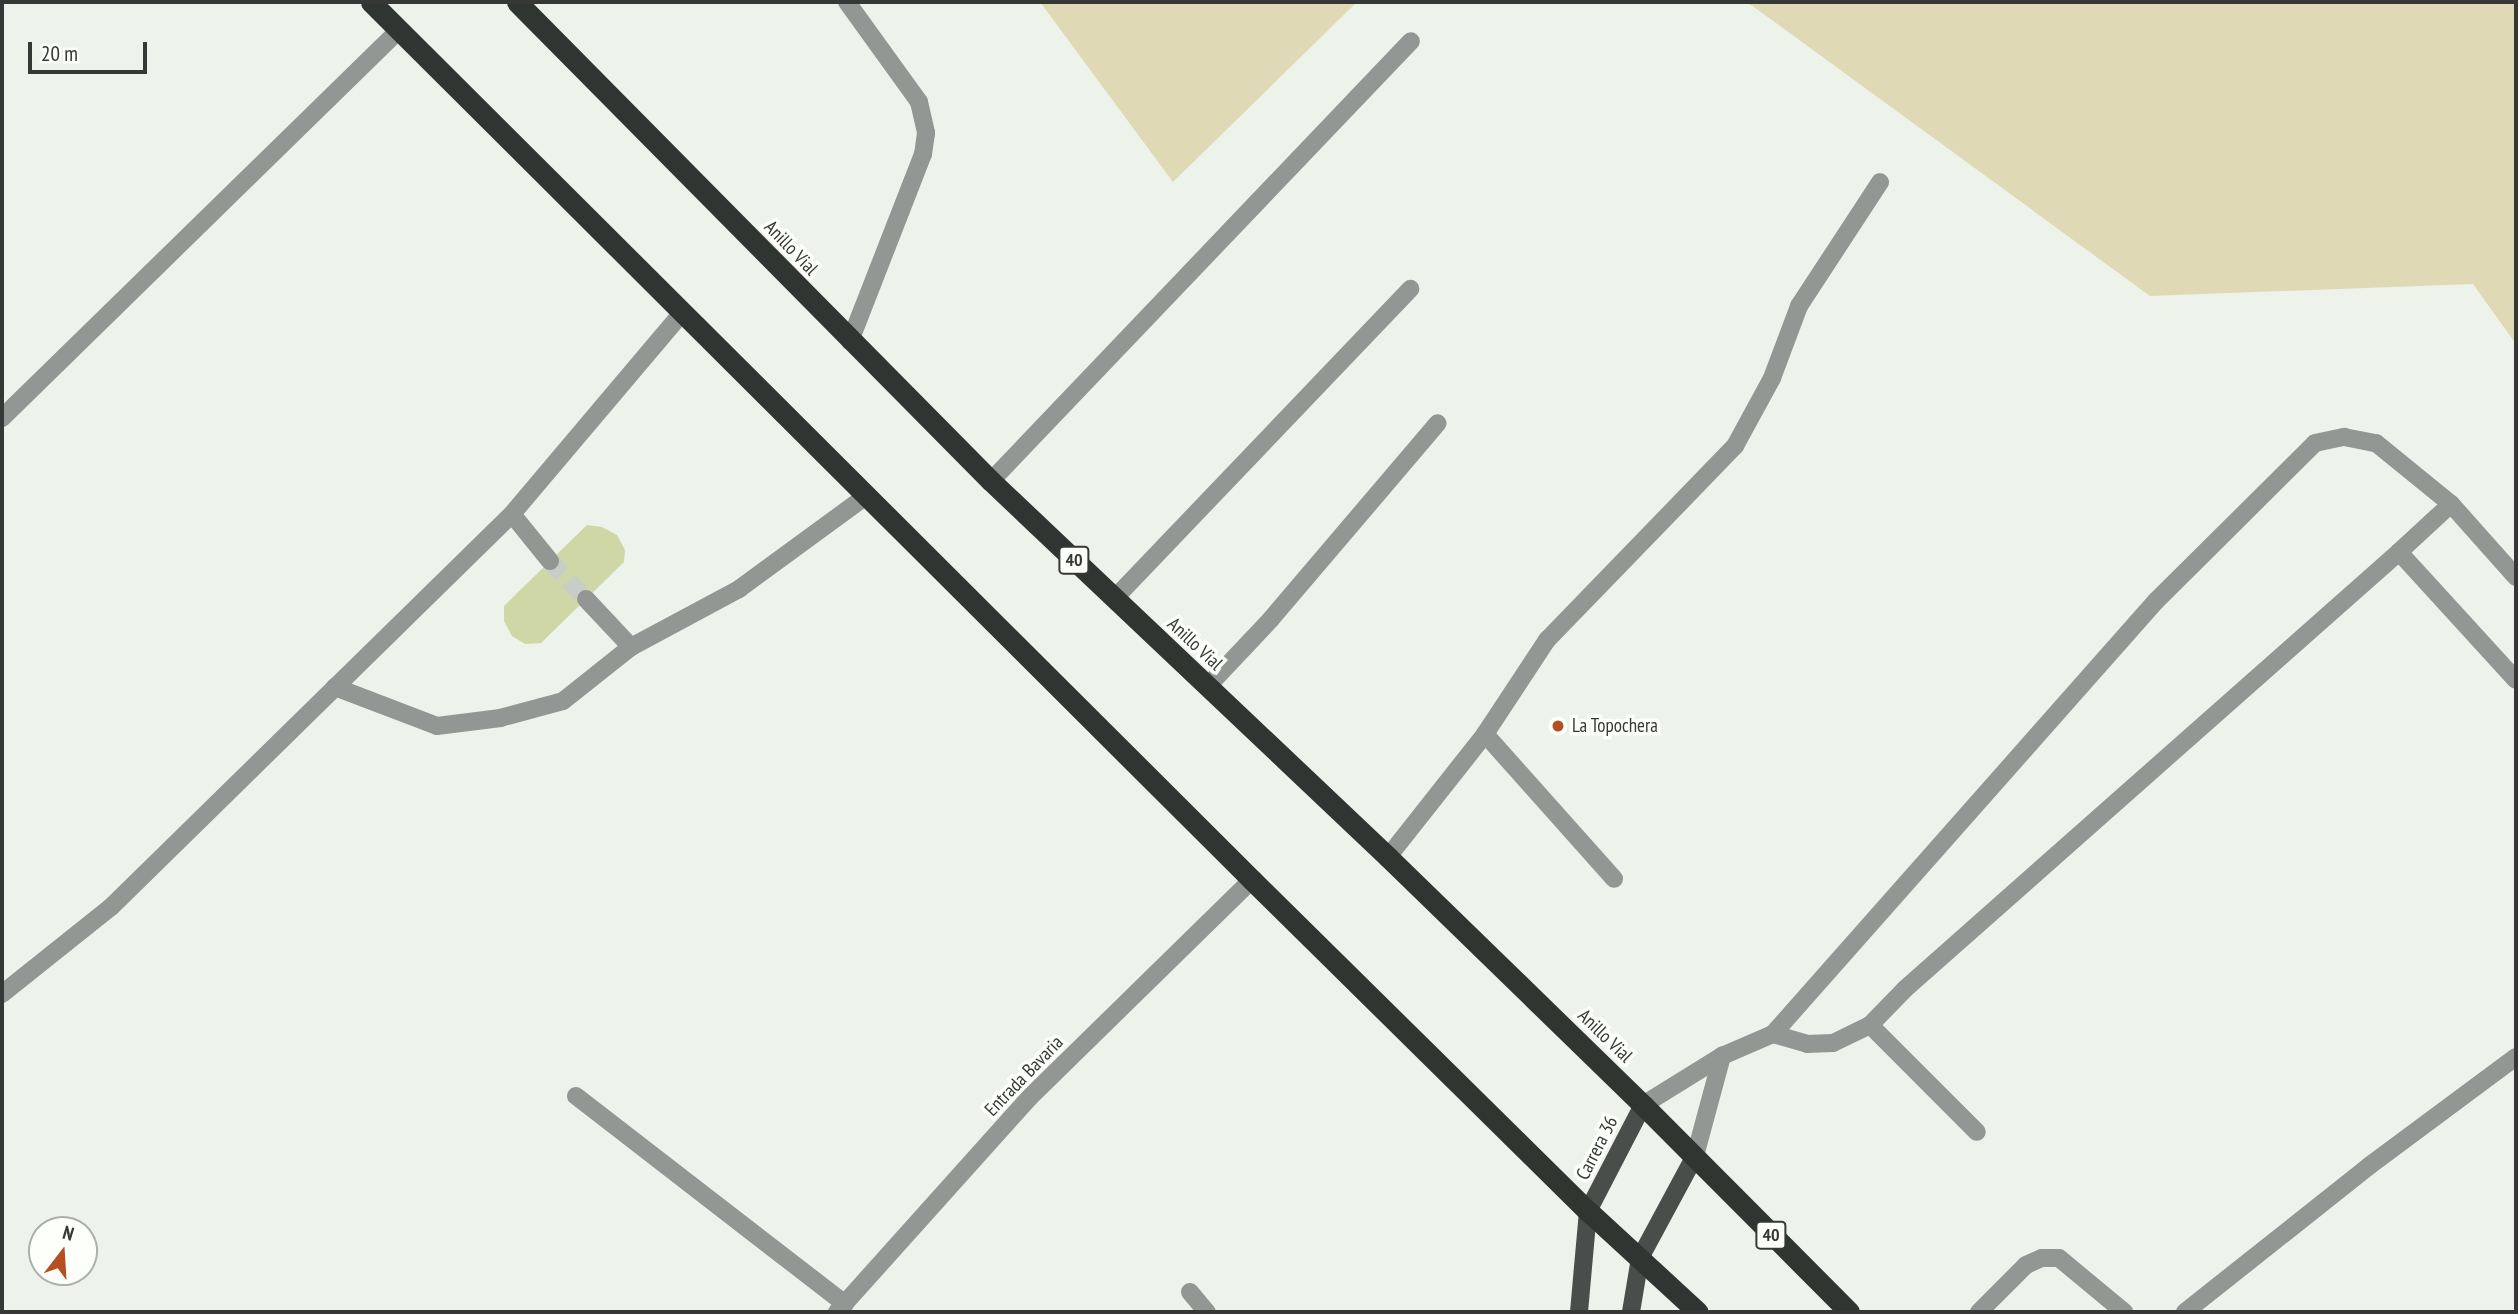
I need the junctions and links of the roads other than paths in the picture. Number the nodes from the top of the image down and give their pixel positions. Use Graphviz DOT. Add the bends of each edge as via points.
graph roads {
  1 [pos="371,2"];
  2 [pos="517,2"];
  3 [pos="847,2"];
  4 [pos="399,30"];
  5 [pos="1411,41"];
  6 [pos="1880,183"];
  7 [pos="1410,289"];
  8 [pos="683,312"];
  9 [pos="850,341"];
  10 [pos="2,418"];
  11 [pos="1438,422"];
  12 [pos="991,481"];
  13 [pos="866,495"];
  14 [pos="2451,504"];
  15 [pos="512,514"];
  16 [pos="2399,552"];
  17 [pos="550,561"];
  18 [pos="2516,577"];
  19 [pos="586,599"];
  20 [pos="1114,599"];
  21 [pos="631,648"];
  22 [pos="2516,680"];
  23 [pos="335,687"];
  24 [pos="1207,687"];
  25 [pos="1485,734"];
  26 [pos="1388,857"];
  27 [pos="1614,879"];
  28 [pos="1252,880"];
  29 [pos="2,994"];
  30 [pos="1870,1025"];
  31 [pos="1773,1034"];
  32 [pos="1722,1056"];
  33 [pos="2516,1058"];
  34 [pos="576,1096"];
  35 [pos="1643,1105"];
  36 [pos="1977,1132"];
  37 [pos="1695,1156"];
  38 [pos="1588,1211"];
  39 [pos="1640,1258"];
  40 [pos="1190,1292"];
  41 [pos="841,1308"];
  42 [pos="1207,1312"];
  43 [pos="1579,1312"];
  44 [pos="1631,1312"];
  45 [pos="1698,1312"];
  46 [pos="1849,1312"];
  47 [pos="1979,1312"];
  48 [pos="2124,1312"];
  49 [pos="2185,1312"];
  1 -- 4 [label="highway"];
  2 -- 9 [label="highway, Anillo Vial / 40"];
  3 -- 9 [label="lane" via="919,102 926,133 923,155"];
  4 -- 8 [label="highway"];
  4 -- 10 [label="lane"];
  5 -- 12 [label="lane"];
  6 -- 25 [label="lane" via="1799,306 1772,378 1735,446 1547,640"];
  7 -- 20 [label="lane"];
  8 -- 13 [label="highway"];
  8 -- 15 [label="lane"];
  9 -- 12 [label="highway, Anillo Vial / 40"];
  11 -- 24 [label="lane" via="1271,619"];
  12 -- 20 [label="highway, Anillo Vial / 40"];
  13 -- 21 [label="lane" via="739,589"];
  13 -- 28 [label="highway"];
  14 -- 16 [label="lane"];
  14 -- 18 [label="lane"];
  14 -- 31 [label="lane" via="2376,443 2344,437 2315,443 2156,601"];
  15 -- 17 [label="lane"];
  15 -- 23 [label="lane"];
  16 -- 22 [label="lane"];
  16 -- 30 [label="lane" via="1905,989"];
  19 -- 21 [label="lane"];
  20 -- 24 [label="highway, Anillo Vial / 40"];
  21 -- 23 [label="lane" via="563,701 500,718 437,726"];
  23 -- 29 [label="lane" via="111,907"];
  24 -- 26 [label="highway, Anillo Vial / 40"];
  25 -- 26 [label="lane"];
  25 -- 27 [label="lane"];
  26 -- 35 [label="highway, Anillo Vial / 40"];
  28 -- 38 [label="highway"];
  28 -- 41 [label="lane, Entrada Bavaria" via="1029,1098"];
  30 -- 31 [label="lane" via="1833,1043 1807,1044"];
  30 -- 36 [label="lane"];
  31 -- 32 [label="lane"];
  32 -- 35 [label="lane"];
  32 -- 37 [label="lane"];
  33 -- 49 [label="lane" via="2369,1166"];
  34 -- 41 [label="lane"];
  35 -- 37 [label="highway, Anillo Vial / 40"];
  35 -- 38 [label="main road, Carrera 36"];
  37 -- 39 [label="main road"];
  37 -- 46 [label="highway, Anillo Vial / 40"];
  38 -- 39 [label="highway"];
  38 -- 43 [label="main road"];
  39 -- 44 [label="main road"];
  39 -- 45 [label="highway"];
  40 -- 42 [label="lane"];
  47 -- 48 [label="lane" via="2026,1265 2051,1258 2059,1258"];
}
